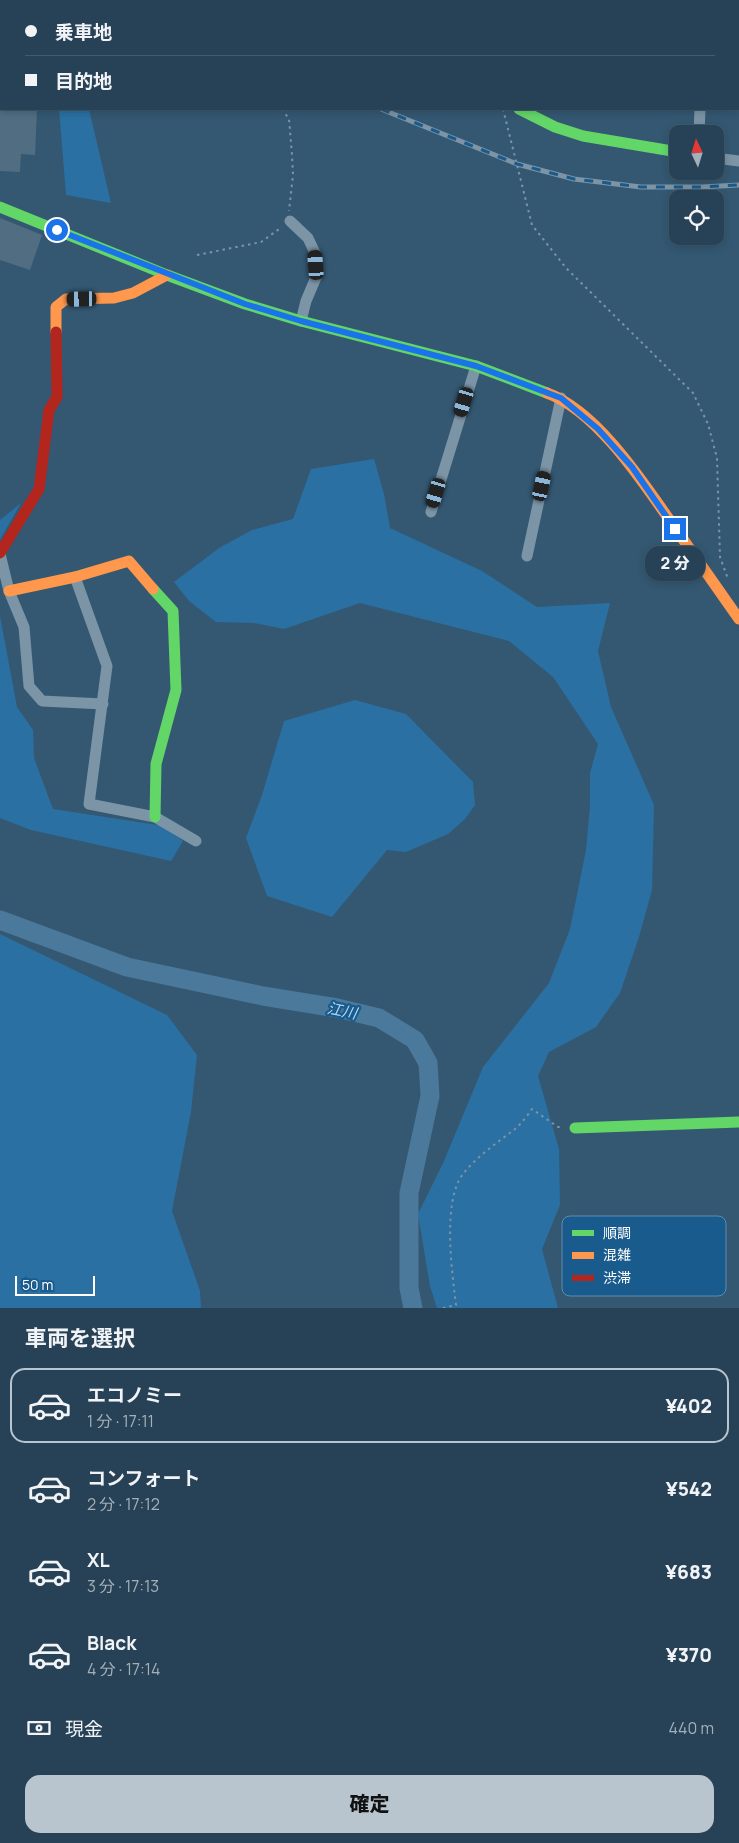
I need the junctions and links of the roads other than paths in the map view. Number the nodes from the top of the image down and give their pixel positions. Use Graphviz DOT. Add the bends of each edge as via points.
graph roads {
  1 [pos="520,110"];
  2 [pos="700,110"];
  3 [pos="699,125"];
  4 [pos="669,150"];
  5 [pos="724,159"];
  6 [pos="739,161"];
  7 [pos="0,207"];
  8 [pos="290,220"];
  9 [pos="167,275"];
  10 [pos="301,321"];
  11 [pos="476,366"];
  12 [pos="561,398"];
  13 [pos="431,512"];
  14 [pos="0,553"];
  15 [pos="527,556"];
  16 [pos="75,577"];
  17 [pos="10,591"];
  18 [pos="739,619"];
  19 [pos="103,704"];
  20 [pos="155,817"];
  21 [pos="196,840"];
  22 [pos="739,1122"];
  23 [pos="575,1128"];
  1 -- 4 [label="street" via="583,136"];
  2 -- 3 [label="street"];
  5 -- 6 [label="street"];
  7 -- 9 [label="street"];
  8 -- 10 [label="street" via="308,238 316,255 317,275"];
  9 -- 10 [label="street"];
  9 -- 14 [label="street" via="123,296 66,299 56,307 57,397 49,410 39,490"];
  10 -- 11 [label="street"];
  11 -- 12 [label="street"];
  11 -- 13 [label="street"];
  12 -- 15 [label="street"];
  12 -- 18 [label="street" via="598,429 632,467"];
  14 -- 17 [label="street"];
  16 -- 17 [label="street"];
  16 -- 19 [label="street" via="107,666"];
  16 -- 20 [label="street" via="129,561 173,611 176,690 156,764"];
  17 -- 19 [label="street" via="24,627 29,686 42,700"];
  19 -- 20 [label="street" via="89,804"];
  20 -- 21 [label="street"];
  22 -- 23 [label="street"];
}
